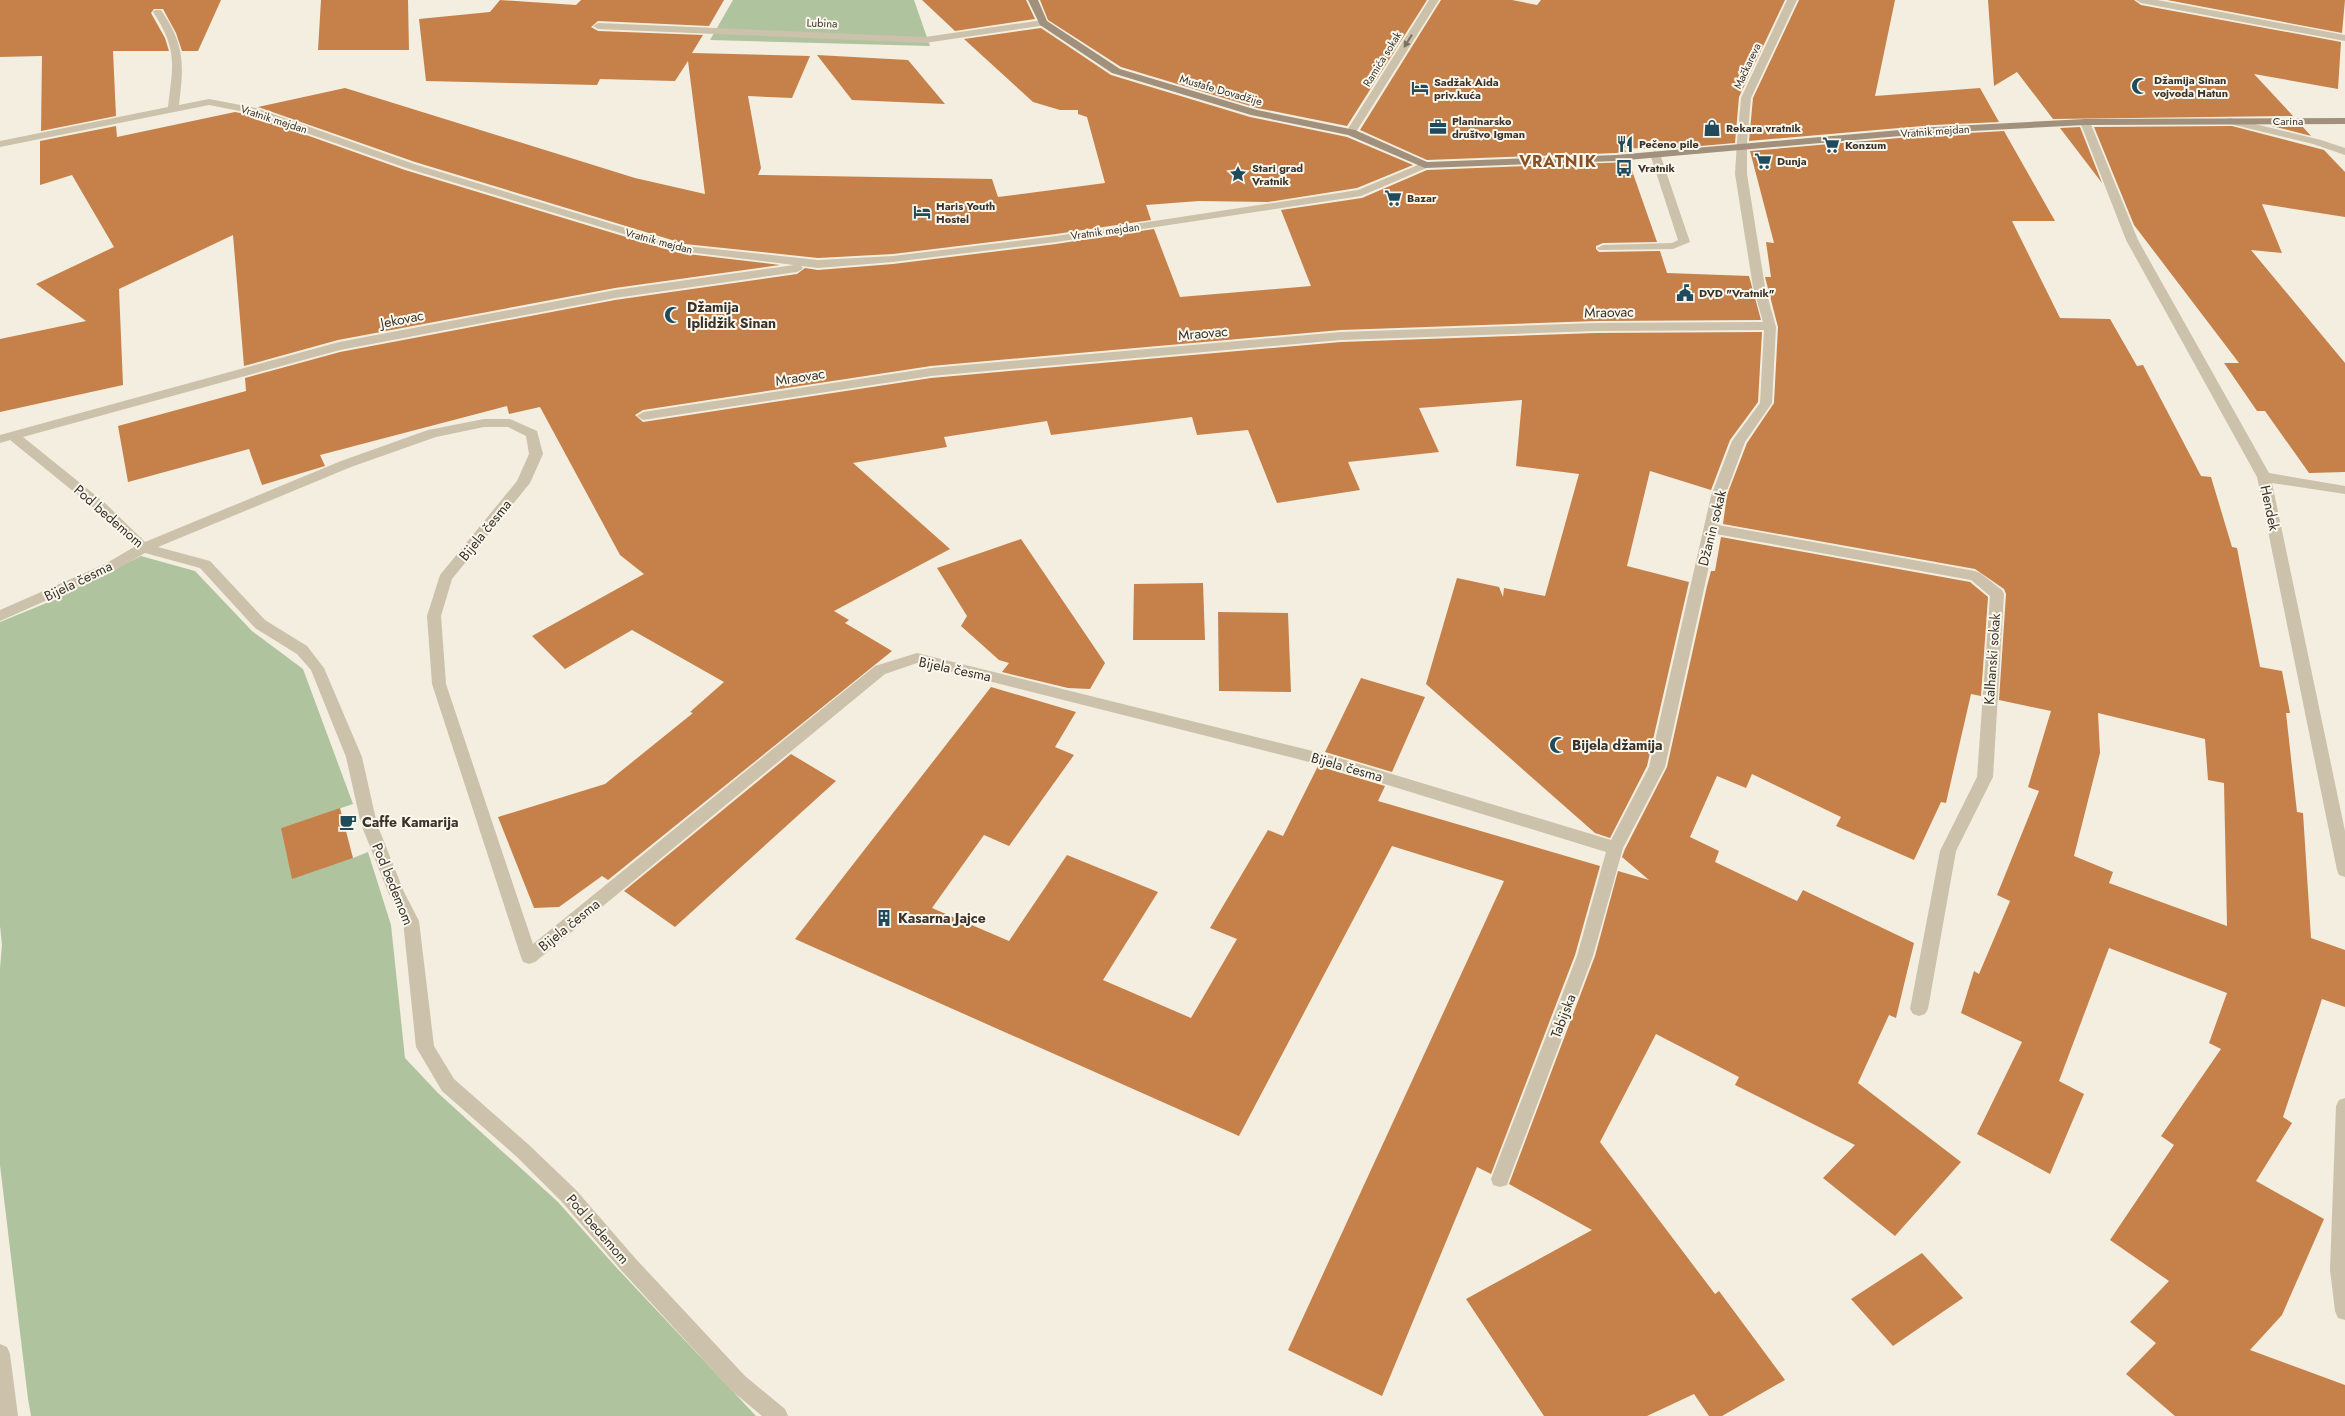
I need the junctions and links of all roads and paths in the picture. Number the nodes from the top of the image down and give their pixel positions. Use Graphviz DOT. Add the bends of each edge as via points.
graph roads {
  1 [pos="1033,0"];
  2 [pos="1434,0"];
  3 [pos="1792,0"];
  4 [pos="2141,0"];
  5 [pos="158,12"];
  6 [pos="1043,23"];
  7 [pos="598,26"];
  8 [pos="2345,38"];
  9 [pos="173,107"];
  10 [pos="2230,121"];
  11 [pos="2345,121"];
  12 [pos="2085,122"];
  13 [pos="1351,132"];
  14 [pos="0,144"];
  15 [pos="1742,147"];
  16 [pos="2345,152"];
  17 [pos="1655,154"];
  18 [pos="1425,165"];
  19 [pos="1603,248"];
  20 [pos="818,264"];
  21 [pos="1770,327"];
  22 [pos="642,416"];
  23 [pos="6,438"];
  24 [pos="2264,477"];
  25 [pos="2345,490"];
  26 [pos="1710,528"];
  27 [pos="142,548"];
  28 [pos="0,616"];
  29 [pos="1615,848"];
  30 [pos="2345,870"];
  31 [pos="1919,1009"];
  32 [pos="2345,1106"];
  33 [pos="1500,1179"];
  34 [pos="2345,1311"];
  35 [pos="0,1354"];
  36 [pos="8,1416"];
  37 [pos="778,1416"];
  1 -- 6 [label="street"];
  2 -- 13 [label="street, Ramića sokak, one-way"];
  3 -- 15 [label="street, Mačkareva" via="1746,98"];
  4 -- 8 [label="street"];
  5 -- 9 [label="street" via="172,33 179,60"];
  6 -- 7 [label="street, Lubina" via="925,40"];
  6 -- 13 [label="street, Mustafe Dovadžije" via="1116,71 1255,113"];
  9 -- 14 [label="street, Vratnik mejdan"];
  9 -- 20 [label="street, Vratnik mejdan" via="209,102 252,110 410,166 684,250"];
  10 -- 11 [label="street, Carina"];
  10 -- 12 [label="street, Vratnik mejdan"];
  10 -- 16 [label="street"];
  12 -- 15 [label="street, Vratnik mejdan" via="1934,130"];
  12 -- 24 [label="street, Hendek" via="2132,240"];
  13 -- 18 [label="street, Mustafe Dovadžije"];
  15 -- 17 [label="street, Vratnik mejdan"];
  15 -- 21 [label="street, Džanin sokak" via="1741,174 1759,287"];
  17 -- 18 [label="street, Vratnik mejdan"];
  17 -- 19 [label="street" via="1684,242 1673,246"];
  18 -- 20 [label="street, Vratnik mejdan" via="1361,193 1056,238 893,259"];
  20 -- 23 [label="street, Jekovac" via="615,294 339,346"];
  21 -- 22 [label="street, Mraovac" via="1596,327 1331,337 931,372"];
  21 -- 26 [label="street, Džanin sokak" via="1766,403 1740,442 1718,496"];
  23 -- 27 [label="street, Pod bedemom" via="100,506"];
  24 -- 25 [label="street"];
  24 -- 30 [label="street, Hendek"];
  26 -- 29 [label="street, Džanin sokak" via="1657,767"];
  26 -- 31 [label="street, Kalhanski sokak" via="1975,576 1997,594 1985,777 1948,851"];
  27 -- 28 [label="street, Bijela česma" via="92,575"];
  27 -- 29 [label="street, Bijela česma" via="346,464 433,433 484,423 510,423 532,434 536,454 523,483 445,578 434,616 439,684 529,958 880,670 917,658 1329,761"];
  27 -- 37 [label="street, Pod bedemom" via="205,564 260,624 302,650 317,668 354,757 369,824 411,921 425,1046 448,1085 570,1196 738,1383"];
  29 -- 33 [label="street, Tabijska" via="1586,956"];
  32 -- 34 [label="street" via="2340,1270"];
  35 -- 36 [label="street"];
}
